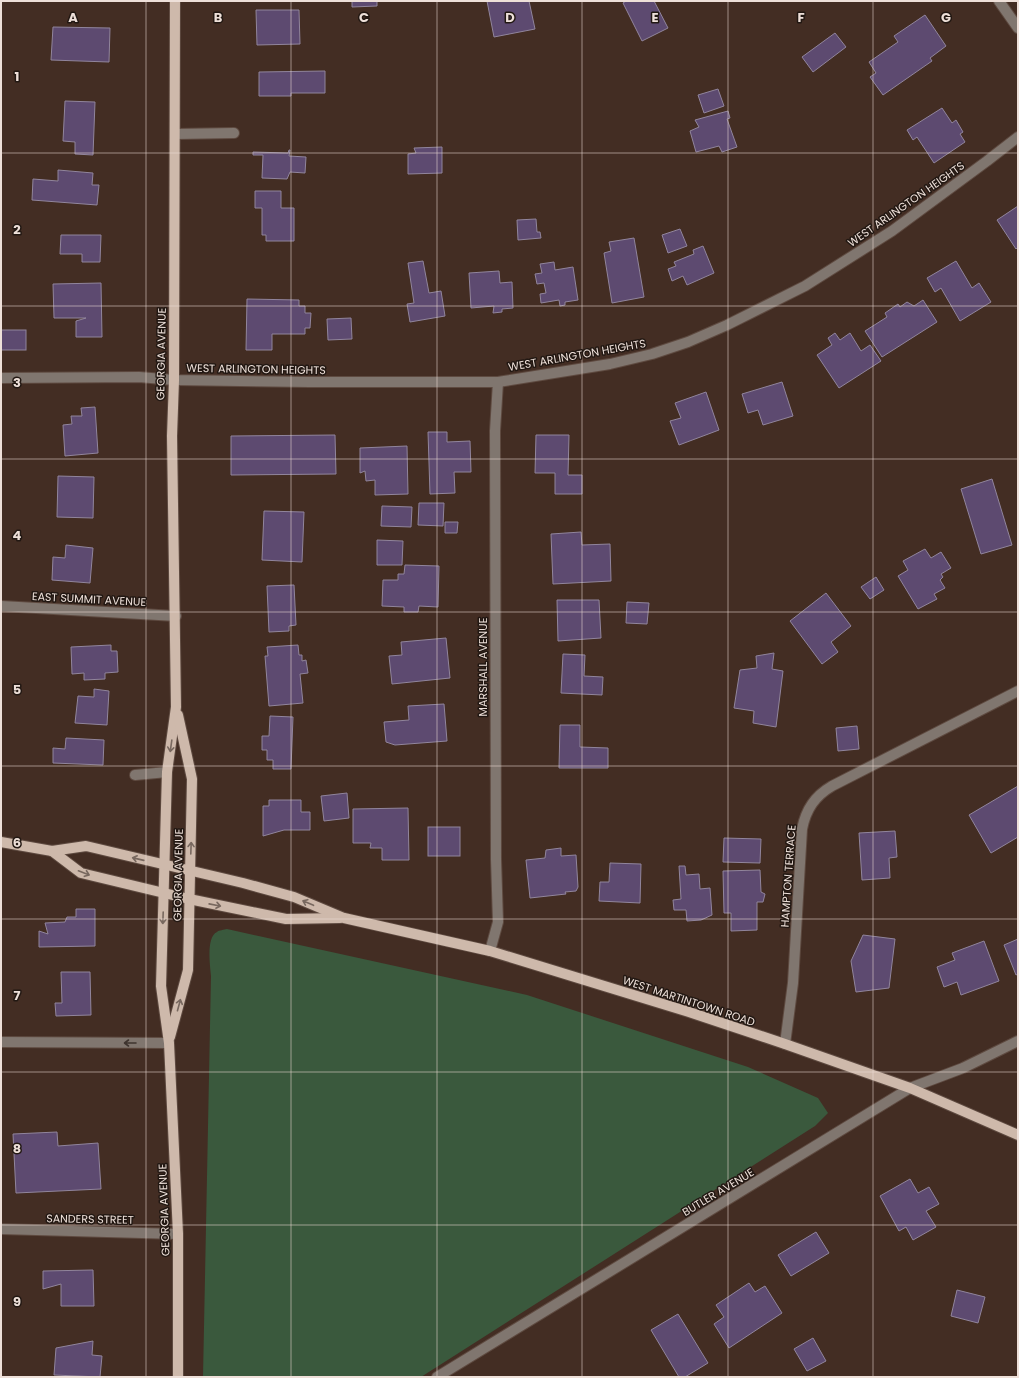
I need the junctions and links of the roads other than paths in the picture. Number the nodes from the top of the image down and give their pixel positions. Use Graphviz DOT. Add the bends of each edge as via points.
graph roads {
  1 [pos="175,1"];
  2 [pos="999,1"];
  3 [pos="1018,28"];
  4 [pos="234,133"];
  5 [pos="175,134"];
  6 [pos="1018,137"];
  7 [pos="1,378"];
  8 [pos="174,380"];
  9 [pos="498,382"];
  10 [pos="1,606"];
  11 [pos="176,616"];
  12 [pos="1018,690"];
  13 [pos="176,707"];
  14 [pos="167,772"];
  15 [pos="135,775"];
  16 [pos="1,842"];
  17 [pos="52,851"];
  18 [pos="164,865"];
  19 [pos="190,870"];
  20 [pos="163,893"];
  21 [pos="189,899"];
  22 [pos="344,918"];
  23 [pos="490,951"];
  24 [pos="1018,1041"];
  25 [pos="1,1042"];
  26 [pos="169,1042"];
  27 [pos="785,1044"];
  28 [pos="910,1088"];
  29 [pos="1018,1135"];
  30 [pos="1,1229"];
  31 [pos="178,1234"];
  32 [pos="178,1377"];
  33 [pos="437,1377"];
  1 -- 5 [label="main road, GEORGIA AVENUE"];
  2 -- 3 [label="street"];
  4 -- 5 [label="street"];
  5 -- 8 [label="main road, GEORGIA AVENUE"];
  6 -- 9 [label="street, WEST ARLINGTON HEIGHTS" via="892,231 805,286 727,325 652,354 610,364"];
  7 -- 8 [label="street, WEST ARLINGTON HEIGHTS" via="139,377"];
  8 -- 9 [label="street, WEST ARLINGTON HEIGHTS"];
  8 -- 11 [label="main road, GEORGIA AVENUE" via="172,436"];
  9 -- 23 [label="street, MARSHALL AVENUE" via="494,431 498,922"];
  10 -- 11 [label="street, EAST SUMMIT AVENUE"];
  11 -- 13 [label="main road, GEORGIA AVENUE"];
  12 -- 27 [label="street, HAMPTON TERRACE" via="832,786 809,807 802,829 793,983"];
  13 -- 14 [label="main road, GEORGIA AVENUE, one-way"];
  19 -- 13 [label="main road, GEORGIA AVENUE, one-way" via="192,779"];
  14 -- 15 [label="street"];
  14 -- 18 [label="main road, GEORGIA AVENUE"];
  16 -- 17 [label="main road"];
  18 -- 17 [label="main road, WEST MARTINTOWN ROAD, one-way" via="86,846"];
  17 -- 20 [label="main road, WEST MARTINTOWN ROAD, one-way" via="81,873"];
  18 -- 19 [label="main road, WEST MARTINTOWN ROAD"];
  18 -- 20 [label="main road, GEORGIA AVENUE"];
  19 -- 21 [label="main road, GEORGIA AVENUE"];
  22 -- 19 [label="main road, WEST MARTINTOWN ROAD, one-way" via="294,897"];
  20 -- 21 [label="main road, WEST MARTINTOWN ROAD"];
  20 -- 26 [label="main road, GEORGIA AVENUE, one-way" via="161,986"];
  21 -- 22 [label="main road, WEST MARTINTOWN ROAD, one-way" via="286,919"];
  26 -- 21 [label="main road, GEORGIA AVENUE, one-way" via="188,970"];
  22 -- 23 [label="main road, WEST MARTINTOWN ROAD"];
  23 -- 27 [label="main road, WEST MARTINTOWN ROAD"];
  24 -- 28 [label="street, BUTLER AVENUE" via="963,1068"];
  26 -- 25 [label="street, one-way"];
  26 -- 31 [label="main road, GEORGIA AVENUE"];
  27 -- 28 [label="main road, WEST MARTINTOWN ROAD"];
  28 -- 29 [label="main road, WEST MARTINTOWN ROAD"];
  28 -- 33 [label="street, BUTLER AVENUE"];
  30 -- 31 [label="street, SANDERS STREET"];
  31 -- 32 [label="main road, GEORGIA AVENUE"];
}
